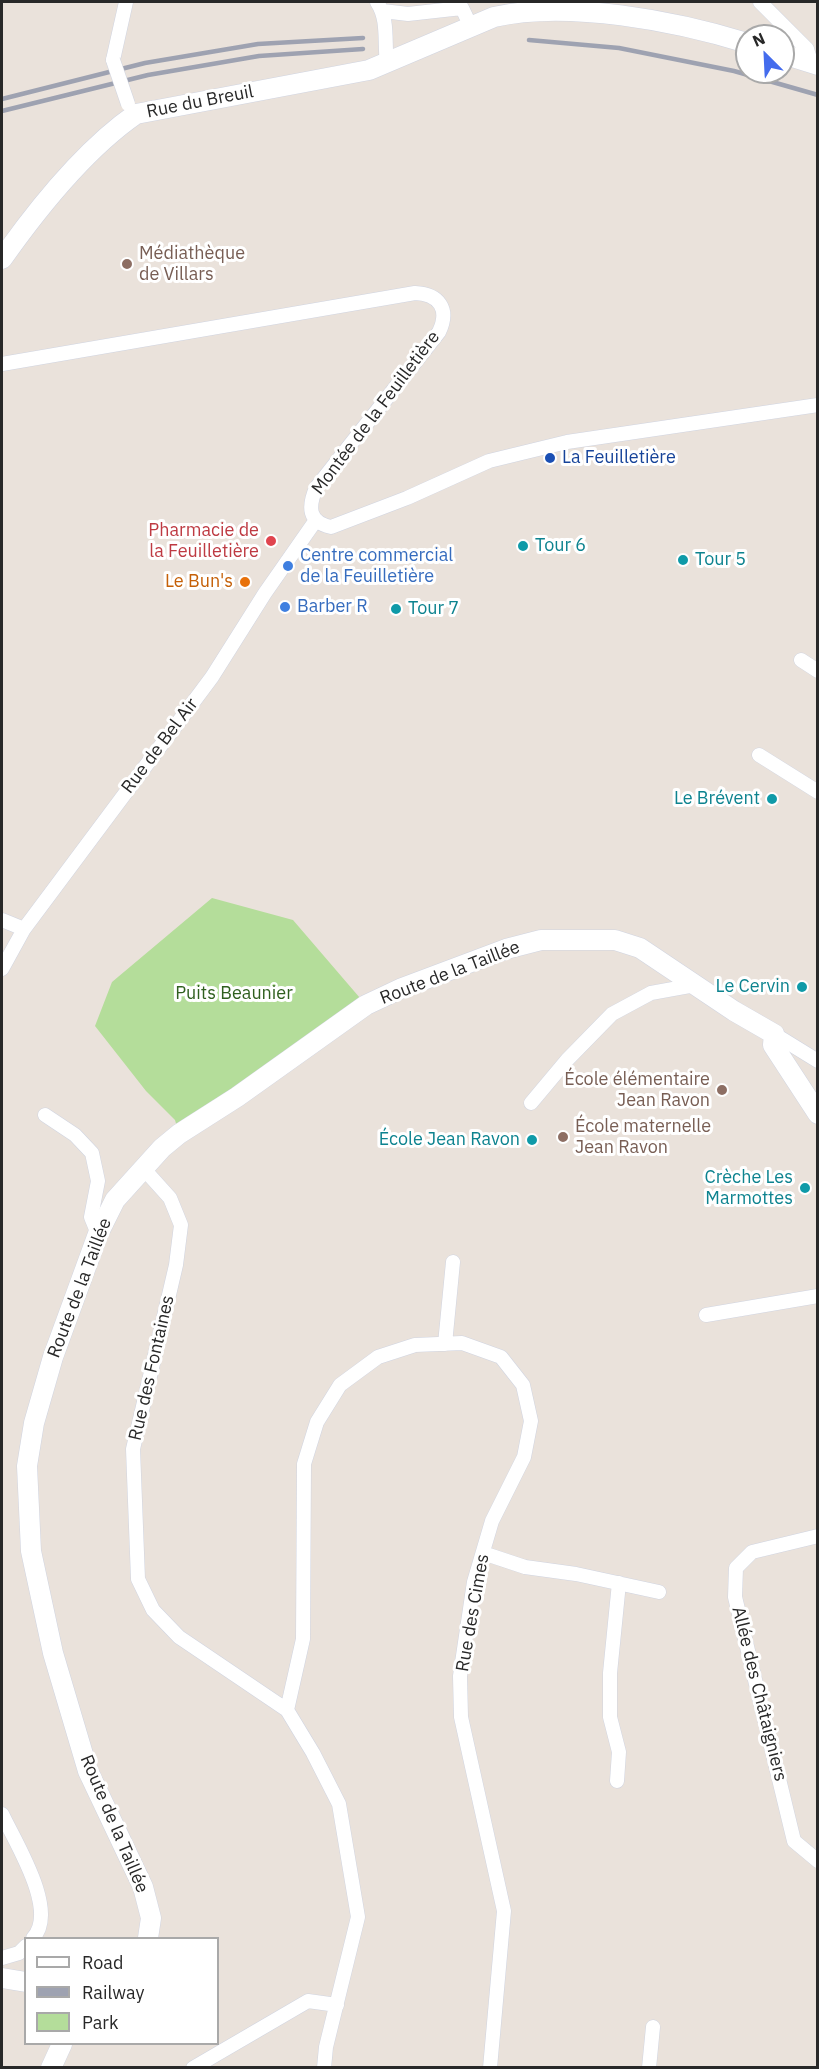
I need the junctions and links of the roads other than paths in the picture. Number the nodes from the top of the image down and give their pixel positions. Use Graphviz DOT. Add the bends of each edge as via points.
graph roads {
  1 [pos="126,2"];
  2 [pos="760,2"];
  3 [pos="380,6"];
  4 [pos="471,27"];
  5 [pos="735,40"];
  6 [pos="795,58"];
  7 [pos="387,63"];
  8 [pos="814,64"];
  9 [pos="132,109"];
  10 [pos="2,259"];
  11 [pos="2,364"];
  12 [pos="818,405"];
  13 [pos="316,520"];
  14 [pos="801,660"];
  15 [pos="818,671"];
  16 [pos="759,755"];
  17 [pos="818,792"];
  18 [pos="2,920"];
  19 [pos="24,929"];
  20 [pos="2,969"];
  21 [pos="695,985"];
  22 [pos="774,1034"];
  23 [pos="818,1061"];
  24 [pos="531,1103"];
  25 [pos="818,1114"];
  26 [pos="45,1115"];
  27 [pos="143,1168"];
  28 [pos="98,1234"];
  29 [pos="453,1262"];
  30 [pos="818,1296"];
  31 [pos="706,1315"];
  32 [pos="445,1344"];
  33 [pos="818,1536"];
  34 [pos="483,1553"];
  35 [pos="619,1583"];
  36 [pos="659,1592"];
  37 [pos="287,1710"];
  38 [pos="617,1781"];
  39 [pos="2,1814"];
  40 [pos="818,1861"];
  41 [pos="34,1937"];
  42 [pos="148,1937"];
  43 [pos="24,1948"];
  44 [pos="2,1958"];
  45 [pos="2,1978"];
  46 [pos="24,1982"];
  47 [pos="337,2005"];
  48 [pos="653,2027"];
  49 [pos="61,2045"];
  50 [pos="51,2067"];
  51 [pos="193,2067"];
  52 [pos="324,2067"];
  53 [pos="490,2067"];
  54 [pos="648,2067"];
  1 -- 9 [label="street, bridge" via="113,60"];
  2 -- 8 [label="street" via="807,50"];
  3 -- 4 [label="street" via="408,14 462,8"];
  3 -- 7 [label="street" via="385,22"];
  4 -- 5 [label="street, Rue du Breuil" via="511,13 572,12 636,17"];
  4 -- 7 [label="street, Rue du Breuil"];
  6 -- 8 [label="street"];
  7 -- 9 [label="street, Rue du Breuil" via="369,70"];
  9 -- 10 [label="street, Rue du Breuil" via="33,215"];
  11 -- 13 [label="street, Montée de la Feuilletière" via="415,293 435,297 442,307 439,332 316,488 310,509"];
  12 -- 13 [label="street, Montée de la Feuilletière" via="567,442 489,461 331,527"];
  13 -- 19 [label="street, Rue de Bel Air" via="212,677"];
  14 -- 15 [label="street"];
  16 -- 17 [label="street"];
  18 -- 19 [label="street"];
  19 -- 20 [label="street, Rue de Bel Air"];
  21 -- 22 [label="street, Route de la Taillée"];
  21 -- 24 [label="street" via="651,993 612,1014"];
  21 -- 27 [label="street, Route de la Taillée" via="639,948 615,940 541,940 506,949 366,1005 179,1134"];
  22 -- 23 [label="street"];
  22 -- 25 [label="street" via="773,1045"];
  26 -- 28 [label="street" via="75,1135 92,1153 98,1181 91,1217"];
  27 -- 28 [label="street, Route de la Taillée" via="115,1200"];
  27 -- 37 [label="street, Rue des Fontaines" via="170,1198 181,1225 176,1265 133,1449 138,1579 153,1610 178,1637"];
  28 -- 42 [label="street, Route de la Taillée" via="34,1423 27,1466 31,1551 52,1653 88,1771 143,1887 151,1918"];
  29 -- 32 [label="street"];
  30 -- 31 [label="street"];
  32 -- 34 [label="street, Rue des Cimes" via="462,1343 501,1357 523,1385 531,1421 524,1457 492,1521"];
  32 -- 37 [label="street, Rue des Cimes" via="415,1345 378,1357 340,1385 317,1422 304,1464 303,1639"];
  33 -- 40 [label="street, Allée des Châtaigniers" via="752,1552 736,1568 735,1597 794,1841"];
  34 -- 35 [label="street" via="525,1567"];
  34 -- 53 [label="street, Rue des Cimes" via="474,1582 460,1676 461,1717 504,1911"];
  35 -- 36 [label="street"];
  35 -- 38 [label="street" via="610,1673 610,1717 619,1752"];
  37 -- 47 [label="street, Rue des Fontaines" via="313,1753 341,1815 358,1917"];
  39 -- 41 [label="street" via="37,1888 42,1916"];
  43 -- 44 [label="street"];
  45 -- 46 [label="street"];
  47 -- 51 [label="street" via="308,2001"];
  47 -- 52 [label="street, Rue des Fontaines"];
  48 -- 54 [label="street"];
  49 -- 50 [label="street"];
}
